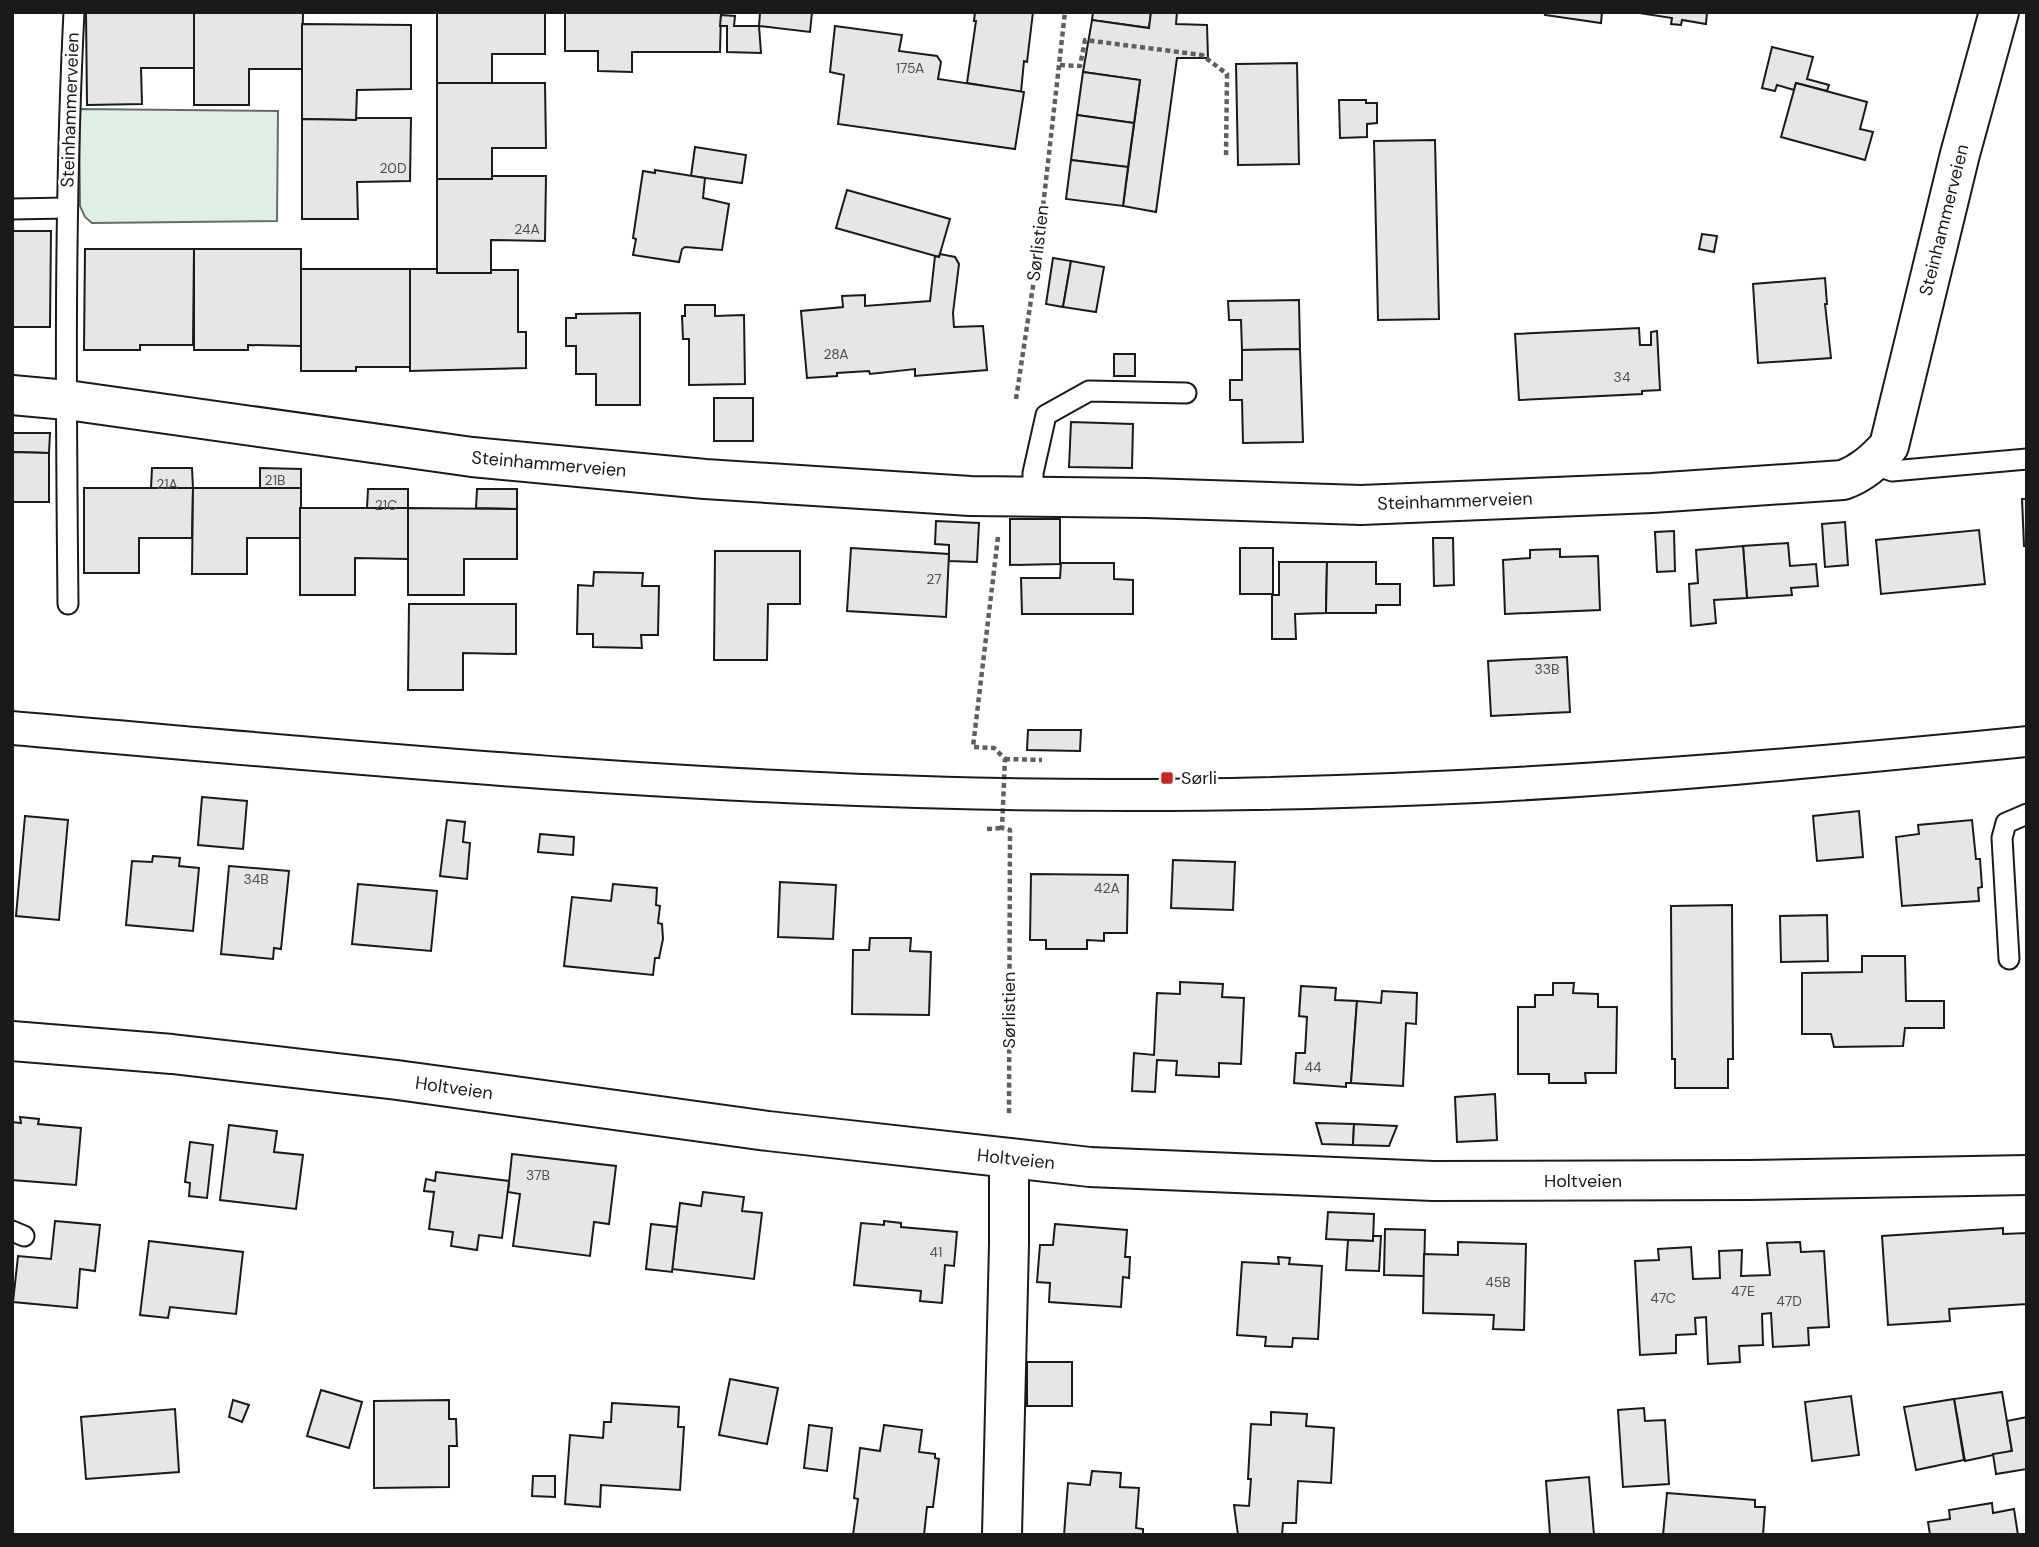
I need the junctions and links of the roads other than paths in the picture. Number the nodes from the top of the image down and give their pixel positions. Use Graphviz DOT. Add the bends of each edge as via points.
graph roads {
  1 [pos="74,12"];
  2 [pos="1999,12"];
  3 [pos="67,208"];
  4 [pos="12,209"];
  5 [pos="1186,393"];
  6 [pos="12,395"];
  7 [pos="67,400"];
  8 [pos="2027,459"];
  9 [pos="1872,464"];
  10 [pos="1033,497"];
  11 [pos="68,604"];
  12 [pos="2027,814"];
  13 [pos="2009,959"];
  14 [pos="12,1041"];
  15 [pos="1009,1159"];
  16 [pos="2027,1175"];
  17 [pos="1002,1535"];
  1 -- 3 [label="lane, Steinhammerveien"];
  2 -- 9 [label="street, Steinhammerveien" via="1889,446"];
  3 -- 4 [label="lane, Steinhammerveien"];
  3 -- 7 [label="lane, Steinhammerveien"];
  5 -- 10 [label="lane" via="1089,391 1046,415 1033,473"];
  6 -- 7 [label="street, Steinhammerveien"];
  7 -- 10 [label="street, Steinhammerveien" via="472,457 705,479"];
  7 -- 11 [label="lane, Steinhammerveien"];
  8 -- 9 [label="lane" via="1892,471"];
  9 -- 10 [label="street, Steinhammerveien" via="1843,480 1625,495 1361,505"];
  12 -- 13 [label="lane" via="2006,823 2002,838"];
  14 -- 15 [label="street, Holtveien" via="343,1074"];
  15 -- 16 [label="street, Holtveien" via="1090,1167 1433,1181"];
  15 -- 17 [label="street"];
}
